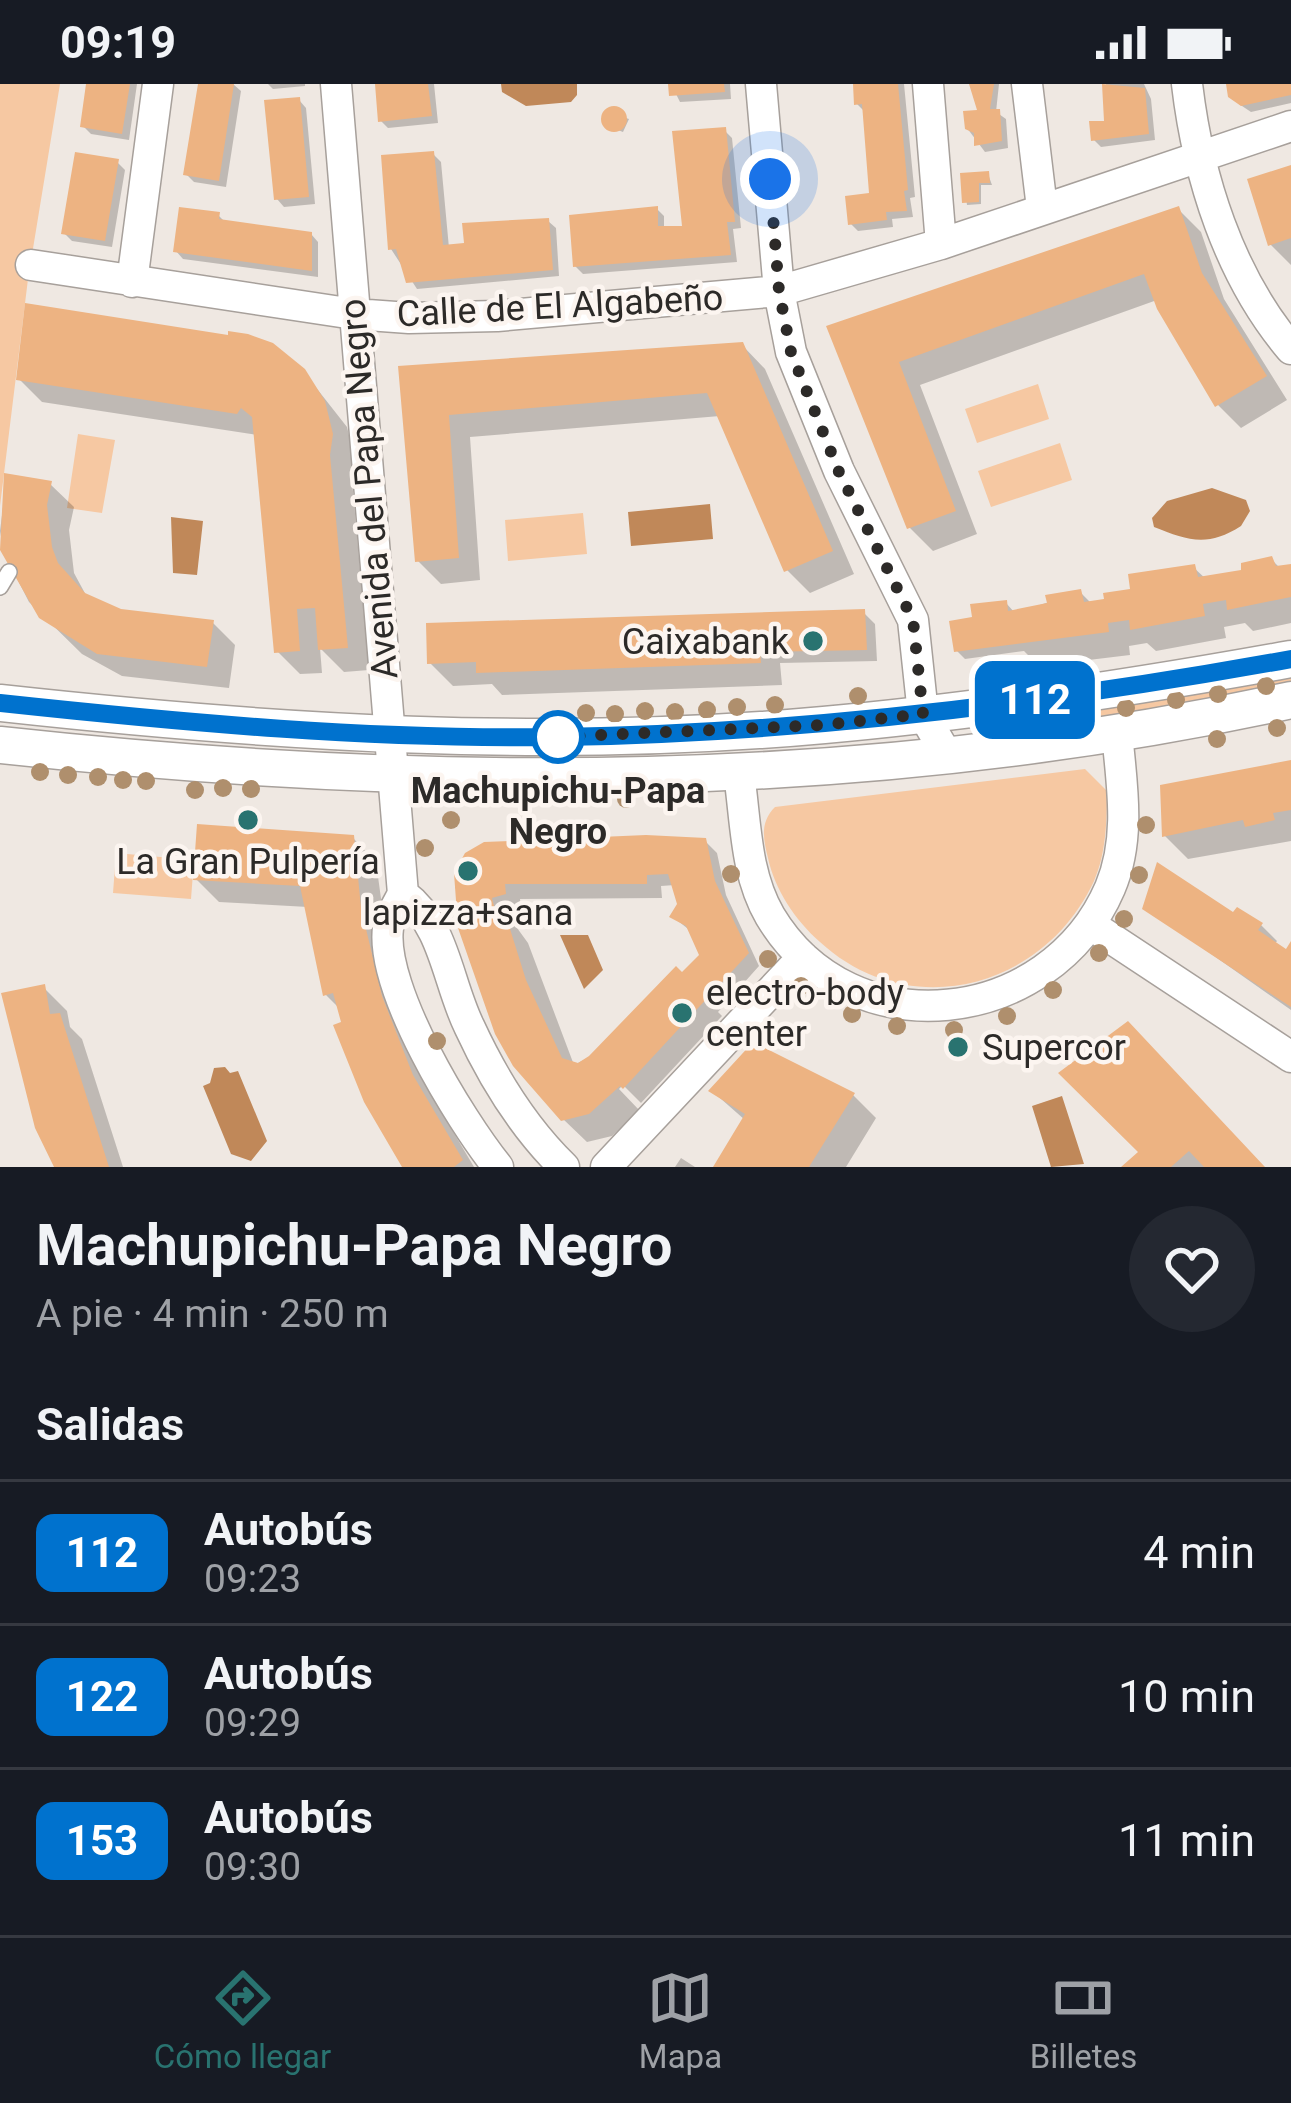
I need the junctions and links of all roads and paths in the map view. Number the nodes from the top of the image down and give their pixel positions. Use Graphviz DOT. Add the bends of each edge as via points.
graph roads {
  1 [pos="158,84"];
  2 [pos="336,84"];
  3 [pos="761,84"];
  4 [pos="928,84"];
  5 [pos="1027,84"];
  6 [pos="1187,84"];
  7 [pos="1291,126"];
  8 [pos="1196,156"];
  9 [pos="1042,208"];
  10 [pos="941,244"];
  11 [pos="31,265"];
  12 [pos="132,282"];
  13 [pos="779,291"];
  14 [pos="354,314"];
  15 [pos="1291,350"];
  16 [pos="1291,659"];
  17 [pos="1291,700"];
  18 [pos="0,704"];
  19 [pos="923,714"];
  20 [pos="388,734"];
  21 [pos="1117,734"];
  22 [pos="0,745"];
  23 [pos="948,757"];
  24 [pos="739,774"];
  25 [pos="391,778"];
  26 [pos="404,894"];
  27 [pos="1090,926"];
  28 [pos="803,956"];
  29 [pos="1291,1057"];
  30 [pos="498,1167"];
  31 [pos="564,1167"];
  32 [pos="606,1167"];
  1 -- 12 [label="street"];
  2 -- 14 [label="street, Avenida del Papa Negro"];
  3 -- 13 [label="street"];
  4 -- 10 [label="street"];
  5 -- 9 [label="street"];
  6 -- 8 [label="street"];
  7 -- 8 [label="street, Calle de El Algabeño"];
  8 -- 9 [label="street, Calle de El Algabeño"];
  8 -- 15 [label="street" via="1251,291"];
  9 -- 10 [label="street, Calle de El Algabeño"];
  10 -- 13 [label="street, Calle de El Algabeño"];
  11 -- 12 [label="street, Calle de El Algabeño"];
  12 -- 14 [label="street, Calle de El Algabeño"];
  13 -- 14 [label="street, Calle de El Algabeño" via="497,316"];
  13 -- 19 [label="street" via="815,416 913,620"];
  14 -- 20 [label="street, Avenida del Papa Negro"];
  16 -- 19 [label="street"];
  17 -- 21 [label="street"];
  18 -- 20 [label="street"];
  19 -- 20 [label="street" via="708,732"];
  19 -- 23 [label="street"];
  20 -- 25 [label="street, Avenida del Papa Negro"];
  21 -- 23 [label="street"];
  21 -- 27 [label="street" via="1122,847"];
  22 -- 25 [label="street"];
  23 -- 24 [label="street"];
  24 -- 25 [label="street"];
  24 -- 28 [label="street" via="750,868 771,917"];
  25 -- 26 [label="street, Avenida del Papa Negro"];
  26 -- 30 [label="street, Avenida del Papa Negro" via="388,924 401,992 438,1077"];
  26 -- 31 [label="street" via="432,920 470,1028 508,1096"];
  27 -- 28 [label="street" via="1023,986 939,1010 846,987"];
  27 -- 29 [label="street"];
  28 -- 32 [label="street"];
}
